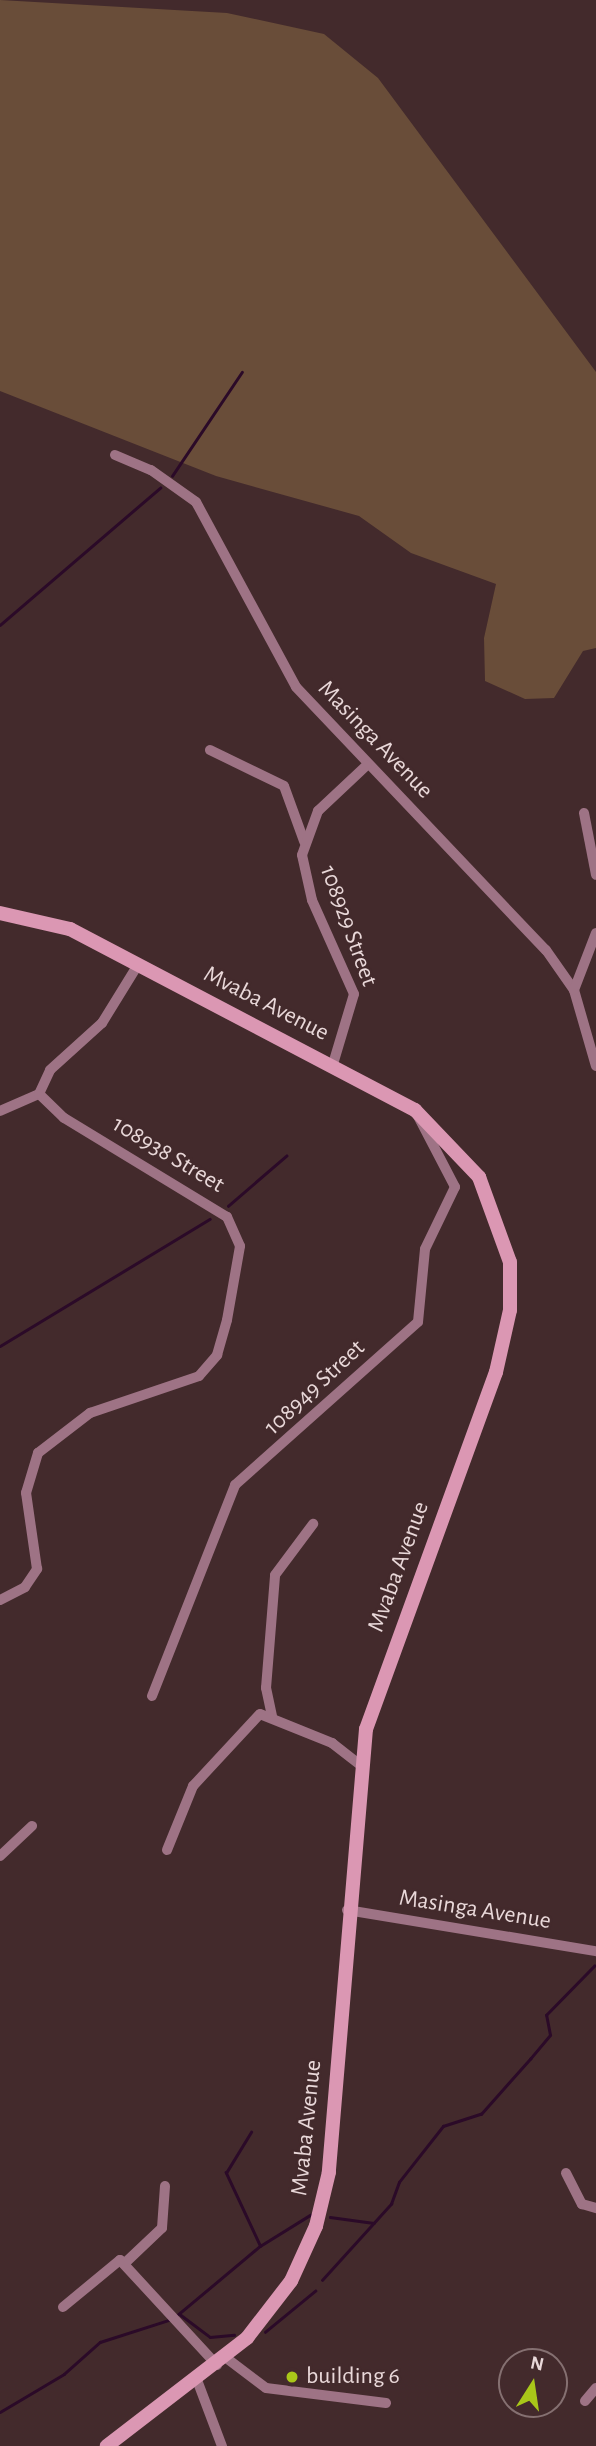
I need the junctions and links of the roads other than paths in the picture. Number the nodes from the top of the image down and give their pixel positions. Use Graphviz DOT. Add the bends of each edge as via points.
graph roads {
  1 [pos="115,455"];
  2 [pos="210,750"];
  3 [pos="368,765"];
  4 [pos="584,813"];
  5 [pos="304,841"];
  6 [pos="596,875"];
  7 [pos="0,913"];
  8 [pos="596,933"];
  9 [pos="139,962"];
  10 [pos="574,990"];
  11 [pos="333,1064"];
  12 [pos="596,1066"];
  13 [pos="39,1094"];
  14 [pos="415,1110"];
  15 [pos="0,1111"];
  16 [pos="313,1524"];
  17 [pos="0,1600"];
  18 [pos="152,1696"];
  19 [pos="272,1716"];
  20 [pos="359,1763"];
  21 [pos="32,1826"];
  22 [pos="167,1850"];
  23 [pos="0,1856"];
  24 [pos="347,1910"];
  25 [pos="596,1951"];
  26 [pos="565,2173"];
  27 [pos="165,2186"];
  28 [pos="596,2208"];
  29 [pos="125,2263"];
  30 [pos="63,2307"];
  31 [pos="221,2361"];
  32 [pos="197,2379"];
  33 [pos="596,2388"];
  34 [pos="585,2402"];
  35 [pos="386,2403"];
  36 [pos="107,2446"];
  37 [pos="222,2446"];
  1 -- 3 [label="street, Masinga Avenue" via="151,470 196,502 296,687"];
  2 -- 5 [label="street, 108929 Street" via="284,786"];
  3 -- 5 [label="street, 108929 Street" via="328,798"];
  3 -- 10 [label="street, Masinga Avenue" via="511,910"];
  4 -- 6 [label="street"];
  5 -- 11 [label="street, 108929 Street" via="305,878 354,994"];
  7 -- 9 [label="street, Mvaba Avenue" via="50,921"];
  8 -- 10 [label="street"];
  9 -- 11 [label="street, Mvaba Avenue"];
  9 -- 13 [label="street" via="102,1024 50,1070"];
  10 -- 12 [label="street, Masinga Avenue"];
  11 -- 14 [label="street, Mvaba Avenue"];
  13 -- 15 [label="street"];
  13 -- 17 [label="street, 108938 Street" via="64,1118 220,1210 240,1246 227,1320 209,1367 176,1387 90,1413 38,1454 26,1493 37,1569 25,1587"];
  14 -- 18 [label="street, 108949 Street" via="455,1187 425,1249 417,1324 235,1485"];
  14 -- 20 [label="street, Mvaba Avenue" via="463,1154 489,1196 507,1244 510,1310 496,1372 372,1707"];
  16 -- 19 [label="street" via="275,1575 267,1688"];
  19 -- 20 [label="street" via="332,1743"];
  19 -- 22 [label="street" via="260,1714 193,1786"];
  20 -- 24 [label="street, Mvaba Avenue"];
  21 -- 23 [label="street"];
  24 -- 25 [label="street, Masinga Avenue"];
  24 -- 31 [label="street, Mvaba Avenue" via="322,2206 291,2281"];
  26 -- 28 [label="street" via="582,2204"];
  27 -- 29 [label="street" via="162,2228"];
  29 -- 30 [label="street" via="120,2260"];
  29 -- 31 [label="street"];
  31 -- 32 [label="street, Mvaba Avenue"];
  31 -- 35 [label="street" via="266,2388"];
  32 -- 36 [label="street, Mvaba Avenue"];
  32 -- 37 [label="street"];
  33 -- 34 [label="street"];
}
